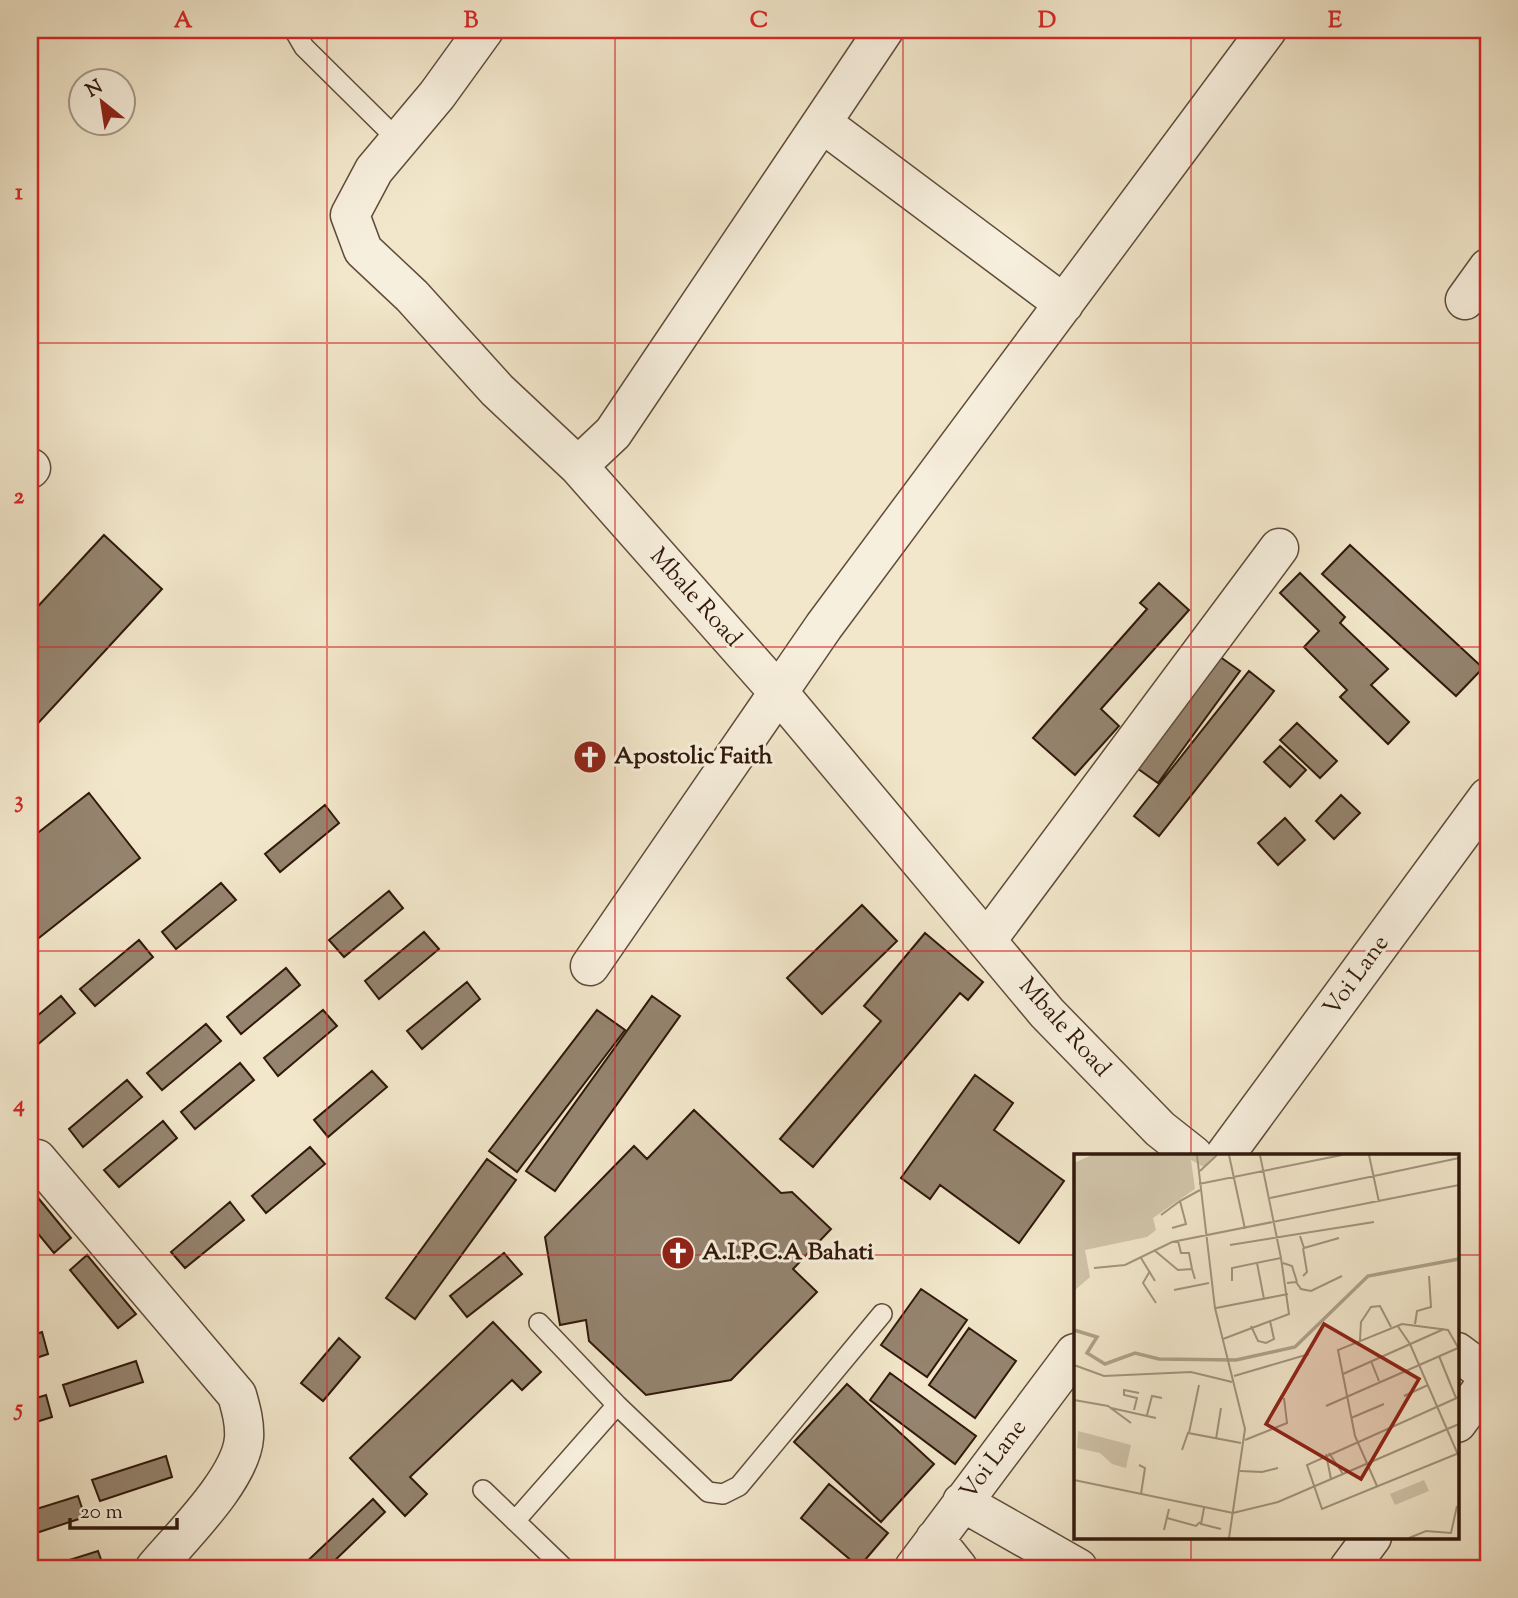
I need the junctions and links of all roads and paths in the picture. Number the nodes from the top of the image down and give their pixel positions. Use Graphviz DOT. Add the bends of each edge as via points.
graph roads {
  1 [pos="294,30"];
  2 [pos="484,30"];
  3 [pos="884,30"];
  4 [pos="1268,30"];
  5 [pos="822,123"];
  6 [pos="399,141"];
  7 [pos="1488,268"];
  8 [pos="1465,300"];
  9 [pos="1064,304"];
  10 [pos="578,466"];
  11 [pos="1279,548"];
  12 [pos="779,693"];
  13 [pos="1488,797"];
  14 [pos="987,940"];
  15 [pos="590,966"];
  16 [pos="1192,1154"];
  17 [pos="1226,1154"];
  18 [pos="37,1159"];
  19 [pos="882,1314"];
  20 [pos="539,1323"];
  21 [pos="1458,1353"];
  22 [pos="1074,1354"];
  23 [pos="1488,1378"];
  24 [pos="617,1405"];
  25 [pos="1458,1422"];
  26 [pos="483,1490"];
  27 [pos="962,1502"];
  28 [pos="516,1521"];
  29 [pos="1371,1538"];
  30 [pos="936,1558"];
  31 [pos="155,1568"];
  32 [pos="564,1568"];
  33 [pos="1078,1568"];
  34 [pos="1349,1568"];
  1 -- 6 [label="lane" via="304,47"];
  2 -- 6 [label="street, Mbale Road"];
  3 -- 5 [label="street"];
  4 -- 9 [label="street"];
  5 -- 9 [label="street"];
  5 -- 10 [label="street" via="613,433"];
  6 -- 10 [label="street, Mbale Road" via="374,170 350,215 363,250 412,296 497,390"];
  7 -- 8 [label="street"];
  9 -- 12 [label="street"];
  10 -- 12 [label="street, Mbale Road"];
  11 -- 14 [label="street"];
  12 -- 14 [label="street, Mbale Road"];
  12 -- 15 [label="street"];
  13 -- 17 [label="street, Voi Lane"];
  14 -- 16 [label="street, Mbale Road" via="1096,1065"];
  18 -- 31 [label="street" via="237,1395 244,1440 235,1466"];
  19 -- 24 [label="lane" via="739,1486 723,1494 708,1492"];
  20 -- 24 [label="lane"];
  21 -- 23 [label="street"];
  22 -- 27 [label="street, Voi Lane"];
  23 -- 25 [label="street"];
  24 -- 28 [label="lane"];
  26 -- 28 [label="lane"];
  27 -- 30 [label="street, Voi Lane"];
  27 -- 33 [label="street"];
  28 -- 32 [label="lane"];
  29 -- 34 [label="street"];
}
